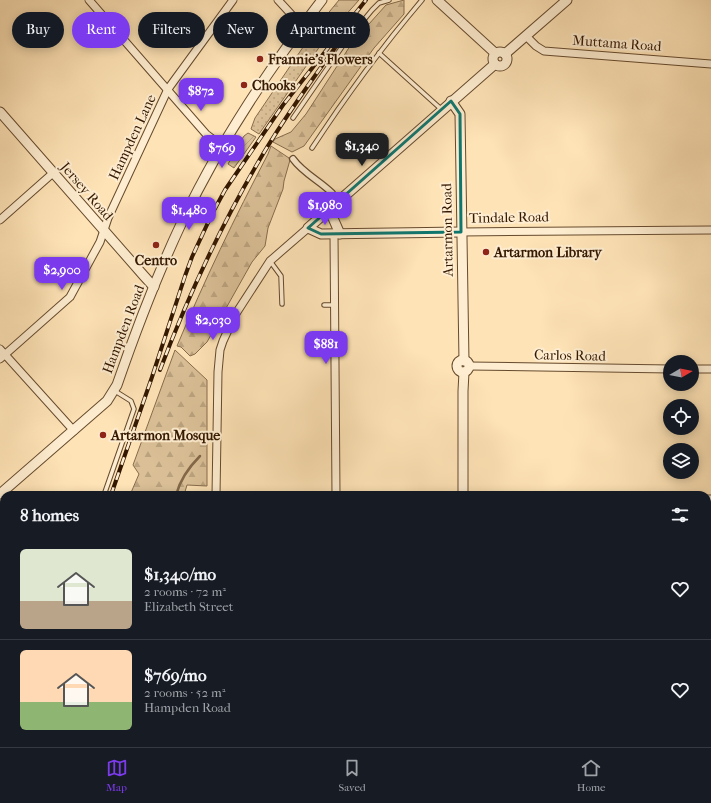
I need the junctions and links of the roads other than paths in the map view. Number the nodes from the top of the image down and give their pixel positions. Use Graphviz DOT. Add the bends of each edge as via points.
graph roads {
  1 [pos="89,0"];
  2 [pos="233,0"];
  3 [pos="278,0"];
  4 [pos="322,0"];
  5 [pos="390,0"];
  6 [pos="422,0"];
  7 [pos="437,0"];
  8 [pos="567,0"];
  9 [pos="289,12"];
  10 [pos="313,12"];
  11 [pos="526,36"];
  12 [pos="287,48"];
  13 [pos="379,53"];
  14 [pos="495,53"];
  15 [pos="505,54"];
  16 [pos="495,64"];
  17 [pos="711,64"];
  18 [pos="168,89"];
  19 [pos="451,102"];
  20 [pos="442,110"];
  21 [pos="0,112"];
  22 [pos="293,118"];
  23 [pos="222,147"];
  24 [pos="312,148"];
  25 [pos="293,159"];
  26 [pos="53,173"];
  27 [pos="332,193"];
  28 [pos="329,209"];
  29 [pos="0,220"];
  30 [pos="308,228"];
  31 [pos="711,230"];
  32 [pos="105,231"];
  33 [pos="462,232"];
  34 [pos="337,234"];
  35 [pos="270,261"];
  36 [pos="154,287"];
  37 [pos="282,304"];
  38 [pos="334,304"];
  39 [pos="324,305"];
  40 [pos="2,354"];
  41 [pos="466,366"];
  42 [pos="663,369"];
  43 [pos="699,369"];
  44 [pos="711,369"];
  45 [pos="114,391"];
  46 [pos="74,431"];
  47 [pos="4,491"];
  48 [pos="106,491"];
  49 [pos="216,491"];
  50 [pos="336,491"];
  51 [pos="463,491"];
  1 -- 18 [label="street"];
  2 -- 18 [label="street, Hampden Lane"];
  3 -- 9 [label="street"];
  4 -- 10 [label="street, Hampden Road"];
  5 -- 22 [label="lane" via="379,3 344,44"];
  6 -- 13 [label="lane"];
  7 -- 14 [label="street"];
  8 -- 11 [label="street"];
  11 -- 15 [label="street"];
  11 -- 17 [label="street, Muttama Road" via="544,51"];
  12 -- 23 [label="street, Hampden Road"];
  13 -- 20 [label="lane"];
  13 -- 24 [label="lane"];
  14 -- 15 [label="street"];
  14 -- 16 [label="street"];
  15 -- 16 [label="street" via="505,63 502,66"];
  16 -- 19 [label="street"];
  18 -- 23 [label="street" via="206,134"];
  18 -- 32 [label="street, Hampden Lane" via="108,218"];
  19 -- 20 [label="street"];
  19 -- 33 [label="street, Artarmon Road" via="460,114"];
  20 -- 28 [label="street"];
  21 -- 26 [label="street, Jersey Road"];
  23 -- 36 [label="street, Hampden Road" via="182,221"];
  25 -- 27 [label="street" via="299,167"];
  26 -- 29 [label="street"];
  26 -- 32 [label="street, Jersey Road"];
  28 -- 30 [label="street"];
  28 -- 34 [label="street"];
  30 -- 34 [label="street, Tindale Road" via="321,234"];
  30 -- 35 [label="street"];
  31 -- 33 [label="street, Tindale Road"];
  32 -- 36 [label="street, Jersey Road"];
  32 -- 40 [label="street, Hampden Lane" via="70,297"];
  33 -- 34 [label="street, Tindale Road"];
  33 -- 41 [label="street, Artarmon Road"];
  34 -- 38 [label="street"];
  35 -- 37 [label="lane" via="281,276"];
  35 -- 49 [label="street" via="222,340 217,386"];
  36 -- 45 [label="street, Hampden Road"];
  38 -- 39 [label="lane"];
  38 -- 50 [label="street"];
  40 -- 46 [label="street"];
  41 -- 42 [label="street, Carlos Road"];
  41 -- 51 [label="street, Artarmon Road" via="463,391"];
  43 -- 44 [label="street"];
  45 -- 46 [label="street, Hampden Road" via="107,401"];
  45 -- 48 [label="lane" via="131,401 134,409"];
  46 -- 47 [label="street, Hampden Road"];
}
